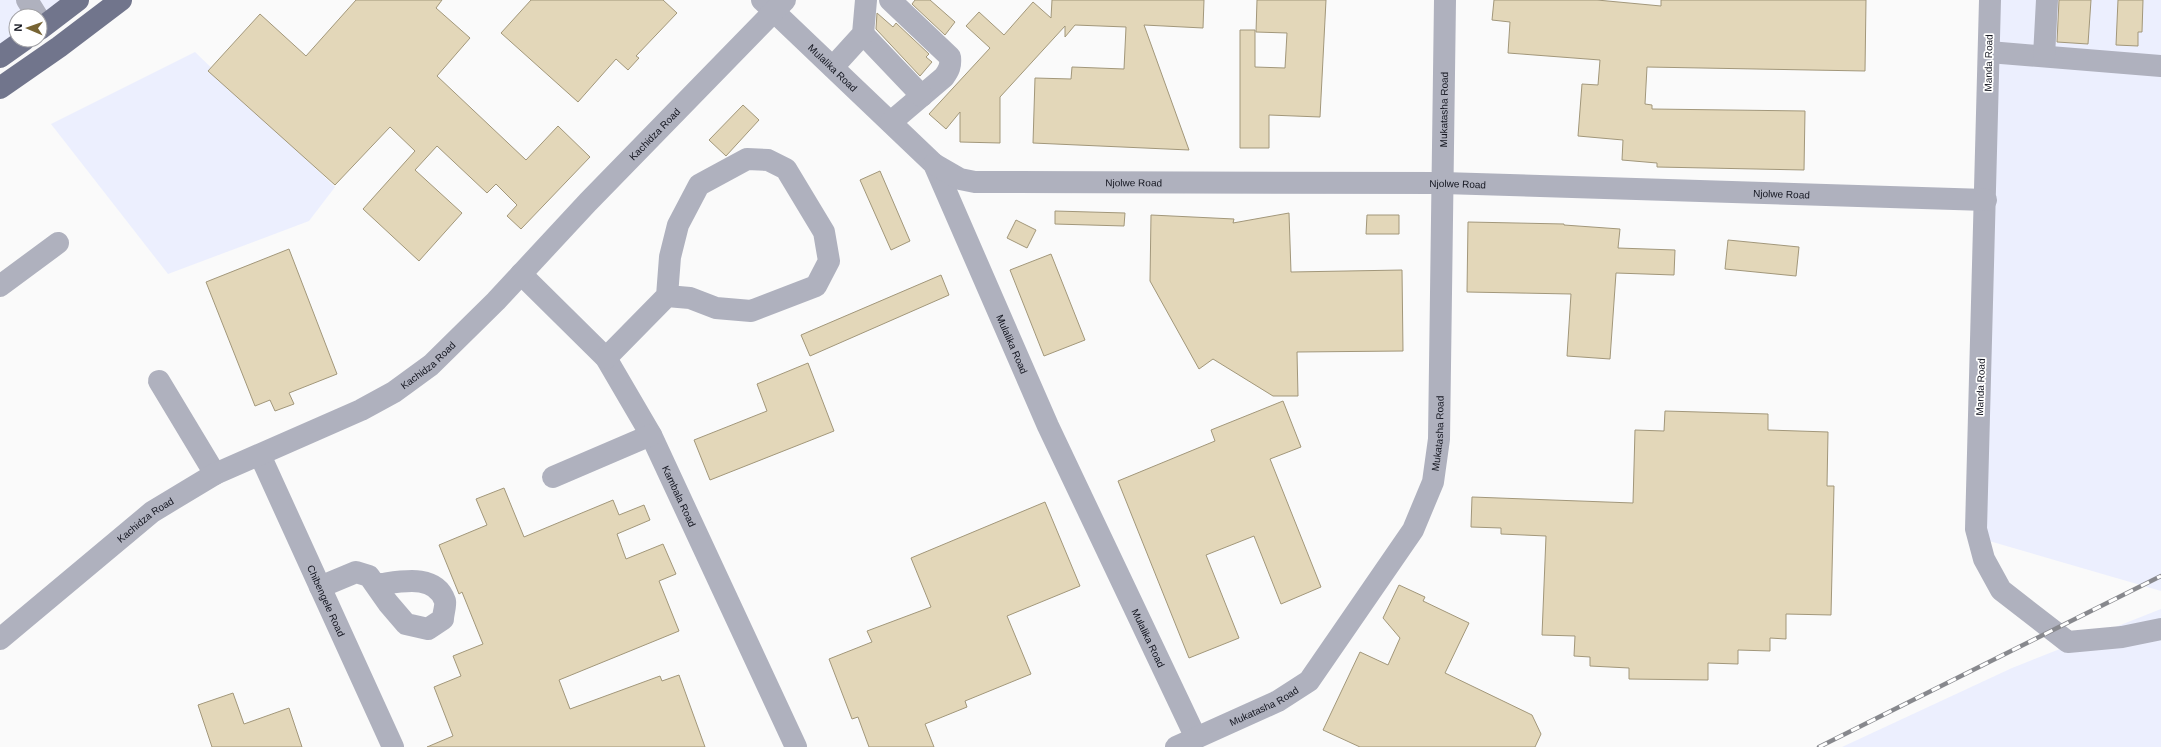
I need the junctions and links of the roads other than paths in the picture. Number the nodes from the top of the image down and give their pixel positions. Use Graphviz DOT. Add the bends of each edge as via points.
graph roads {
  1 [pos="78,0"];
  2 [pos="120,0"];
  3 [pos="866,0"];
  4 [pos="890,0"];
  5 [pos="1446,0"];
  6 [pos="1990,0"];
  7 [pos="2047,0"];
  8 [pos="774,4"];
  9 [pos="48,18"];
  10 [pos="862,34"];
  11 [pos="13,48"];
  12 [pos="1989,52"];
  13 [pos="2044,56"];
  14 [pos="0,57"];
  15 [pos="2161,66"];
  16 [pos="833,67"];
  17 [pos="0,88"];
  18 [pos="922,96"];
  19 [pos="891,122"];
  20 [pos="934,164"];
  21 [pos="1443,183"];
  22 [pos="1986,200"];
  23 [pos="58,243"];
  24 [pos="521,274"];
  25 [pos="0,286"];
  26 [pos="667,296"];
  27 [pos="606,358"];
  28 [pos="159,381"];
  29 [pos="651,435"];
  30 [pos="260,455"];
  31 [pos="215,474"];
  32 [pos="553,477"];
  33 [pos="320,587"];
  34 [pos="378,587"];
  35 [pos="2161,629"];
  36 [pos="0,639"];
  37 [pos="1196,738"];
  38 [pos="393,747"];
  39 [pos="796,747"];
  40 [pos="1176,747"];
  1 -- 9 [label="main road"];
  2 -- 17 [label="main road"];
  3 -- 10 [label="street"];
  4 -- 18 [label="street" via="950,57 950,70"];
  5 -- 21 [label="street, Mukatasha Road"];
  6 -- 12 [label="street, Manda Road"];
  7 -- 13 [label="street"];
  8 -- 16 [label="street, Mulalika Road"];
  8 -- 24 [label="street, Kachidza Road"];
  10 -- 16 [label="street"];
  10 -- 18 [label="street"];
  11 -- 14 [label="main road"];
  12 -- 13 [label="street"];
  12 -- 22 [label="street, Manda Road"];
  13 -- 15 [label="street"];
  16 -- 19 [label="street, Mulalika Road"];
  18 -- 19 [label="street"];
  19 -- 20 [label="street, Mulalika Road"];
  20 -- 21 [label="street, Njolwe Road" via="960,179 975,182"];
  20 -- 37 [label="street, Mulalika Road" via="1048,426"];
  21 -- 22 [label="street, Njolwe Road"];
  21 -- 37 [label="street, Mukatasha Road" via="1439,439 1433,482 1420,516 1413,530 1309,681 1278,701"];
  22 -- 35 [label="street, Manda Road" via="1976,529 1984,559 2001,590 2068,642 2122,637"];
  23 -- 25 [label="street"];
  24 -- 27 [label="street, Kambala Road"];
  24 -- 30 [label="street, Kachidza Road" via="432,365 394,392 326,427"];
  26 -- 26 [label="street" via="670,257 678,225 699,185 747,160 768,160 786,169 824,232 829,261 816,286 751,311 716,308 690,298"];
  26 -- 27 [label="street"];
  27 -- 29 [label="street, Kambala Road"];
  28 -- 31 [label="street"];
  29 -- 32 [label="street"];
  29 -- 39 [label="street, Kambala Road"];
  30 -- 31 [label="street, Kachidza Road"];
  30 -- 33 [label="street, Chibengele Road"];
  31 -- 36 [label="street, Kachidza Road" via="152,512"];
  33 -- 34 [label="street" via="356,572 369,576"];
  33 -- 38 [label="street, Chibengele Road"];
  37 -- 40 [label="street, Mukatasha Road"];
}
